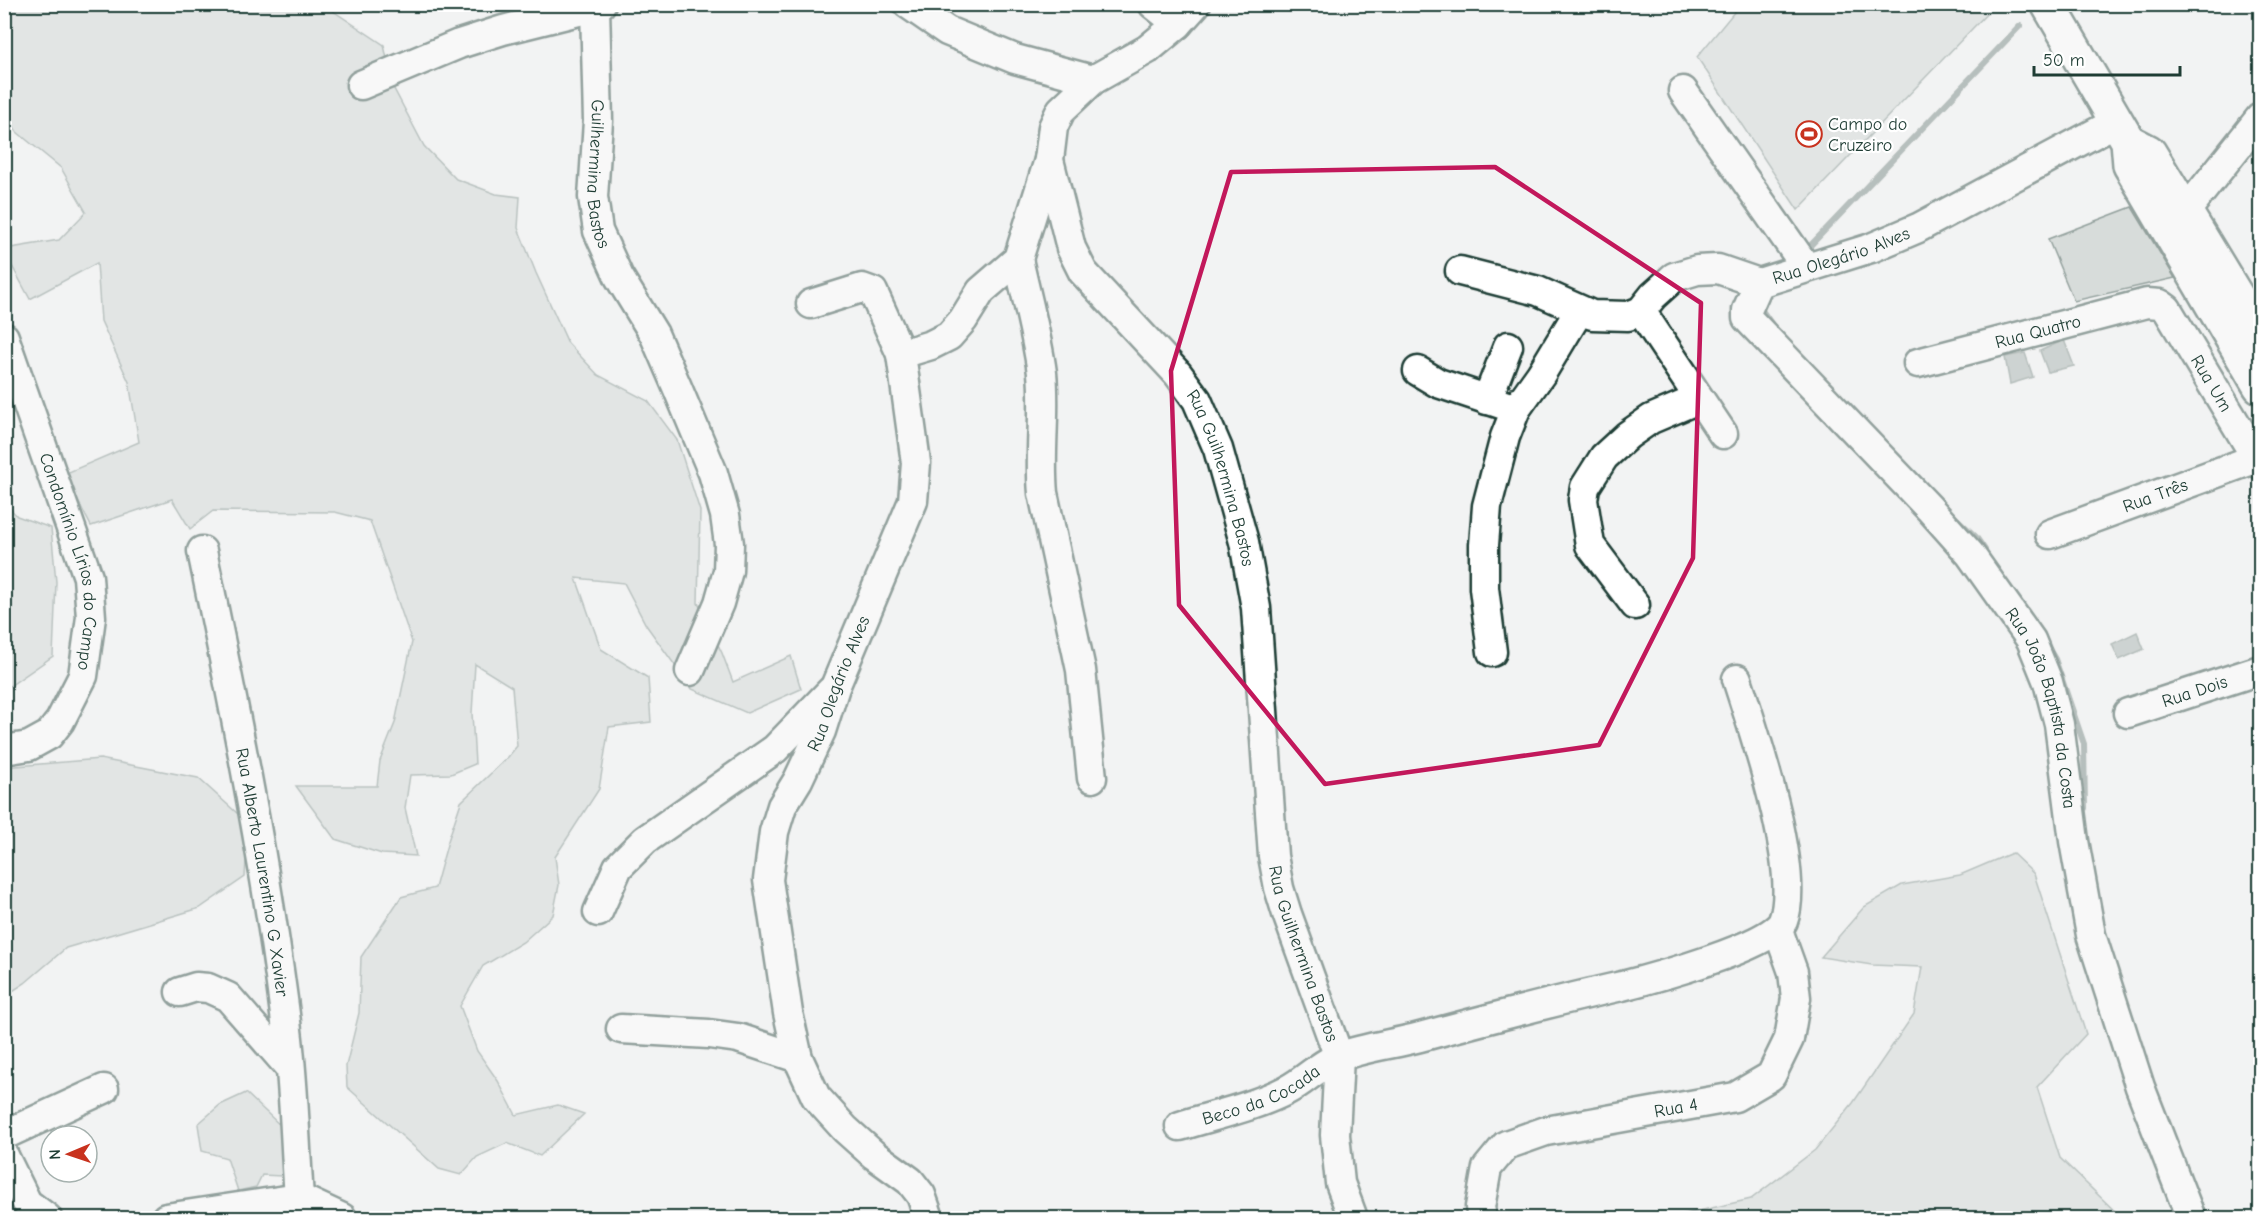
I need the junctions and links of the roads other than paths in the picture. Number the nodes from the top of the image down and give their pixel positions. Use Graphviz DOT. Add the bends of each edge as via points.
graph roads {
  1 [pos="908,4"];
  2 [pos="1153,4"];
  3 [pos="2048,4"];
  4 [pos="598,6"];
  5 [pos="1187,14"];
  6 [pos="1093,80"];
  7 [pos="361,85"];
  8 [pos="1683,91"];
  9 [pos="2260,118"];
  10 [pos="2122,131"];
  11 [pos="1049,160"];
  12 [pos="2186,212"];
  13 [pos="1018,259"];
  14 [pos="1806,267"];
  15 [pos="1460,272"];
  16 [pos="1759,283"];
  17 [pos="811,304"];
  18 [pos="2160,304"];
  19 [pos="1579,311"];
  20 [pos="1641,311"];
  21 [pos="2260,335"];
  22 [pos="4,337"];
  23 [pos="1508,346"];
  24 [pos="901,354"];
  25 [pos="1918,363"];
  26 [pos="1418,371"];
  27 [pos="2260,386"];
  28 [pos="1486,399"];
  29 [pos="1698,399"];
  30 [pos="1516,409"];
  31 [pos="1723,434"];
  32 [pos="2260,460"];
  33 [pos="2050,534"];
  34 [pos="202,551"];
  35 [pos="1635,605"];
  36 [pos="1492,652"];
  37 [pos="2260,670"];
  38 [pos="690,671"];
  39 [pos="1737,679"];
  40 [pos="835,687"];
  41 [pos="2128,713"];
  42 [pos="4,750"];
  43 [pos="1092,778"];
  44 [pos="598,912"];
  45 [pos="1778,930"];
  46 [pos="180,992"];
  47 [pos="621,1029"];
  48 [pos="1339,1057"];
  49 [pos="798,1058"];
  50 [pos="290,1068"];
  51 [pos="104,1089"];
  52 [pos="1180,1126"];
  53 [pos="4,1135"];
  54 [pos="4,1156"];
  55 [pos="299,1198"];
  56 [pos="47,1218"];
  57 [pos="166,1218"];
  58 [pos="342,1218"];
  59 [pos="929,1218"];
  60 [pos="1353,1218"];
  61 [pos="1482,1218"];
  62 [pos="2191,1218"];
  1 -- 6 [label="street" via="947,31 1015,59"];
  2 -- 5 [label="street"];
  3 -- 10 [label="main road"];
  4 -- 7 [label="street" via="459,44"];
  4 -- 38 [label="street, Guilhermina Bastos" via="598,121 593,197 598,231 619,277 654,334 713,473 725,515 728,571"];
  5 -- 6 [label="street, Rua Guilhermina Bastos" via="1149,49"];
  6 -- 11 [label="street, Rua Guilhermina Bastos" via="1061,110 1053,128"];
  8 -- 14 [label="street"];
  9 -- 12 [label="street"];
  10 -- 12 [label="main road" via="2149,152"];
  10 -- 14 [label="street, Rua Olegário Alves" via="1918,228 1871,248"];
  10 -- 27 [label="main road" via="2130,165"];
  11 -- 13 [label="street"];
  11 -- 48 [label="street, Rua Guilhermina Bastos" via="1071,248 1083,272 1178,374 1197,400 1218,449 1244,542 1256,608 1273,856 1279,888"];
  12 -- 21 [label="main road"];
  13 -- 24 [label="street" via="981,291 949,336"];
  13 -- 43 [label="street" via="1041,371 1040,467 1081,669"];
  14 -- 16 [label="street, Rua Olegário Alves"];
  15 -- 19 [label="street" via="1538,291"];
  16 -- 20 [label="street, Rua Olegário Alves" via="1718,269 1697,270 1674,277"];
  16 -- 62 [label="street, Rua João Baptista da Costa" via="1747,318 1970,554 2031,640 2060,724 2074,841 2091,935 2139,1087"];
  17 -- 24 [label="street, Rua Olegário Alves" via="868,289 873,292"];
  18 -- 25 [label="street, Rua Quatro" via="2147,303"];
  18 -- 32 [label="street, Rua Um" via="2168,309"];
  19 -- 20 [label="street" via="1611,317"];
  19 -- 30 [label="street"];
  20 -- 29 [label="street"];
  22 -- 42 [label="street, Condomínio Lírios do Campo" via="88,577 91,617 83,676 60,721 49,735 29,746"];
  23 -- 28 [label="street"];
  24 -- 40 [label="street, Rua Olegário Alves" via="916,463 913,501"];
  26 -- 28 [label="street" via="1438,383"];
  28 -- 30 [label="street"];
  29 -- 31 [label="street"];
  29 -- 35 [label="street" via="1651,419 1628,435 1604,457 1585,487 1583,500 1590,545"];
  30 -- 36 [label="street" via="1487,506 1484,588"];
  32 -- 33 [label="street, Rua Três"];
  34 -- 50 [label="street, Rua Alberto Laurentino G Xavier" via="242,743 277,955"];
  37 -- 41 [label="street, Rua Dois"];
  39 -- 45 [label="street" via="1767,777 1786,868 1787,897"];
  40 -- 44 [label="street" via="775,749 645,840 618,867"];
  40 -- 49 [label="street, Rua Olegário Alves" via="821,730 782,806 774,832 768,880"];
  45 -- 48 [label="street, Beco da Cocada" via="1663,976"];
  45 -- 61 [label="street, Rua 4" via="1793,972 1796,998 1789,1039 1771,1077 1735,1097 1546,1131 1506,1145 1487,1168 1480,1207"];
  46 -- 50 [label="street" via="207,988 228,997"];
  47 -- 49 [label="street" via="738,1038"];
  48 -- 52 [label="street, Beco da Cocada" via="1266,1099"];
  48 -- 60 [label="street" via="1335,1135 1340,1183"];
  49 -- 59 [label="street, Rua Olegário Alves" via="816,1097 874,1155 910,1181 921,1195"];
  50 -- 55 [label="street, Rua Alberto Laurentino G Xavier"];
  51 -- 53 [label="street"];
  54 -- 56 [label="street" via="27,1203"];
  55 -- 57 [label="street"];
  55 -- 58 [label="street"];
}
